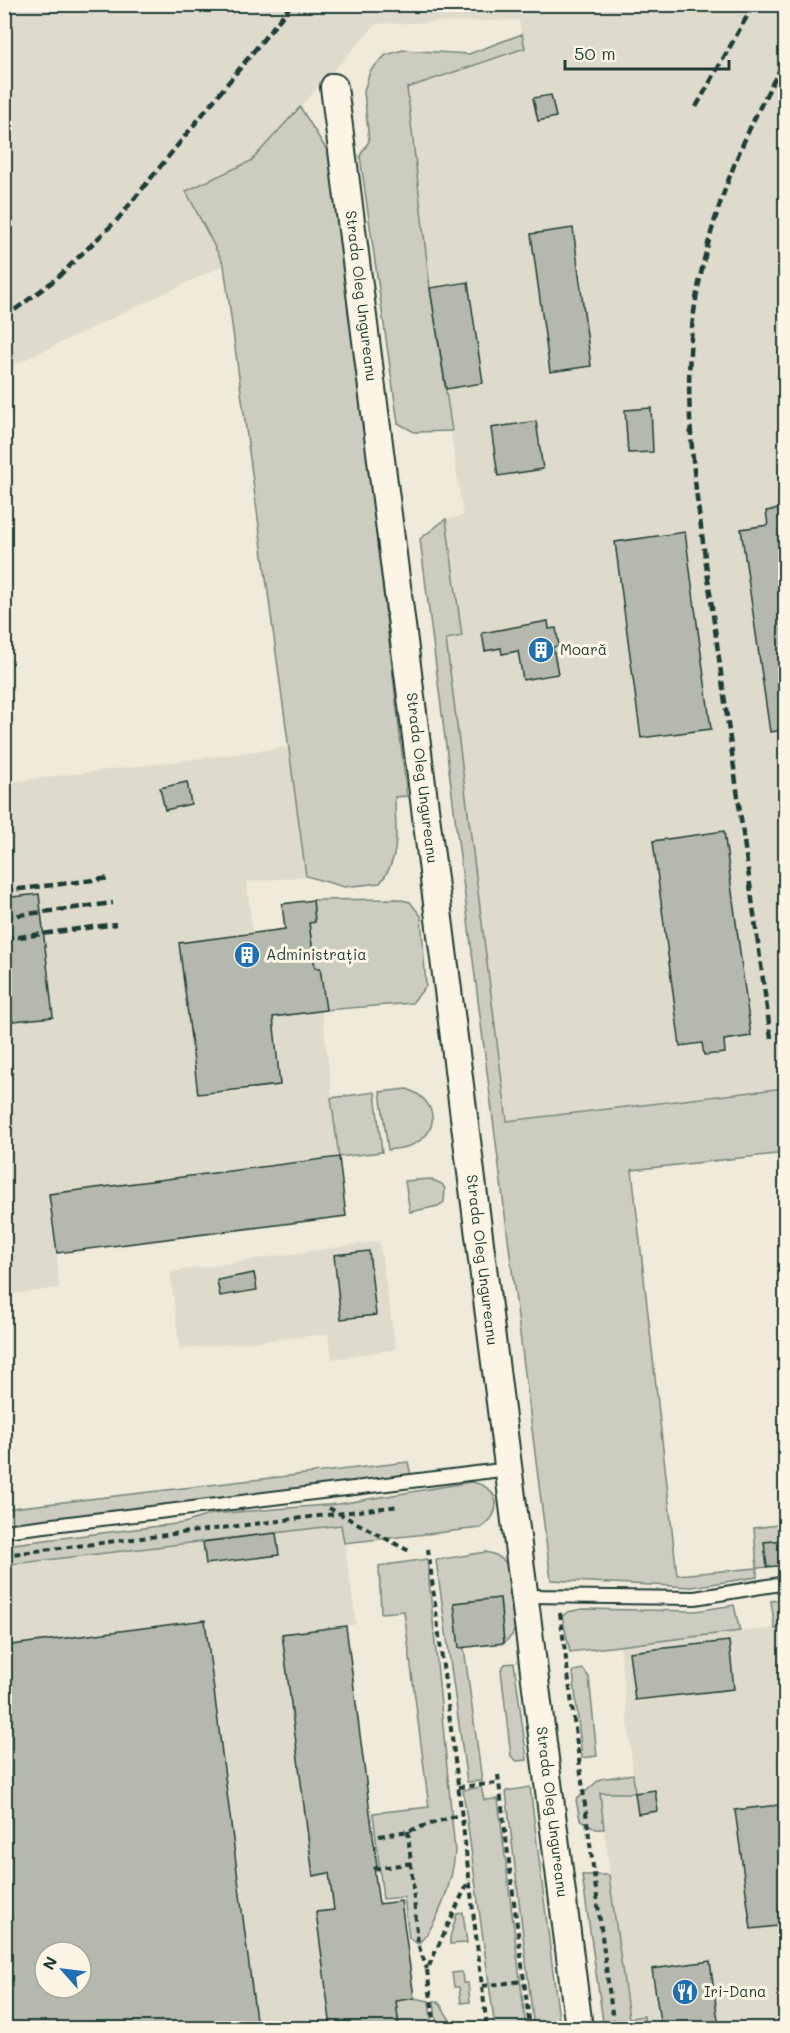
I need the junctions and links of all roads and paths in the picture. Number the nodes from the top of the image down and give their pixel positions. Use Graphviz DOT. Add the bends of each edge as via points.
graph roads {
  1 [pos="334,87"];
  2 [pos="509,1469"];
  3 [pos="305,1494"];
  4 [pos="399,1506"];
  5 [pos="339,1514"];
  6 [pos="4,1531"];
  7 [pos="428,1549"];
  8 [pos="409,1551"];
  9 [pos="4,1555"];
  10 [pos="786,1583"];
  11 [pos="525,1596"];
  12 [pos="558,1597"];
  13 [pos="498,1775"];
  14 [pos="499,1783"];
  15 [pos="458,1787"];
  16 [pos="462,1814"];
  17 [pos="408,1831"];
  18 [pos="379,1836"];
  19 [pos="412,1863"];
  20 [pos="374,1869"];
  21 [pos="469,1879"];
  22 [pos="427,1970"];
  23 [pos="524,1981"];
  24 [pos="482,1986"];
  25 [pos="435,2028"];
  26 [pos="487,2028"];
  27 [pos="530,2028"];
  28 [pos="579,2028"];
  29 [pos="614,2028"];
  1 -- 2 [label="street, Strada Oleg Ungureanu"];
  2 -- 3 [label="lane"];
  2 -- 11 [label="street, Strada Oleg Ungureanu"];
  3 -- 5 [label="path"];
  3 -- 6 [label="lane"];
  4 -- 5 [label="path"];
  5 -- 8 [label="path"];
  5 -- 9 [label="path"];
  7 -- 15 [label="path"];
  10 -- 12 [label="lane" via="695,1598"];
  11 -- 12 [label="lane"];
  11 -- 28 [label="street, Strada Oleg Ungureanu"];
  12 -- 29 [label="path"];
  13 -- 14 [label="path"];
  14 -- 15 [label="path"];
  14 -- 23 [label="path"];
  15 -- 16 [label="path"];
  16 -- 17 [label="path"];
  16 -- 21 [label="path"];
  17 -- 18 [label="path"];
  17 -- 19 [label="path"];
  19 -- 20 [label="path"];
  19 -- 22 [label="path" via="418,1944"];
  21 -- 22 [label="path"];
  21 -- 24 [label="path"];
  22 -- 25 [label="path"];
  23 -- 24 [label="path"];
  23 -- 27 [label="path"];
  24 -- 26 [label="path"];
}
